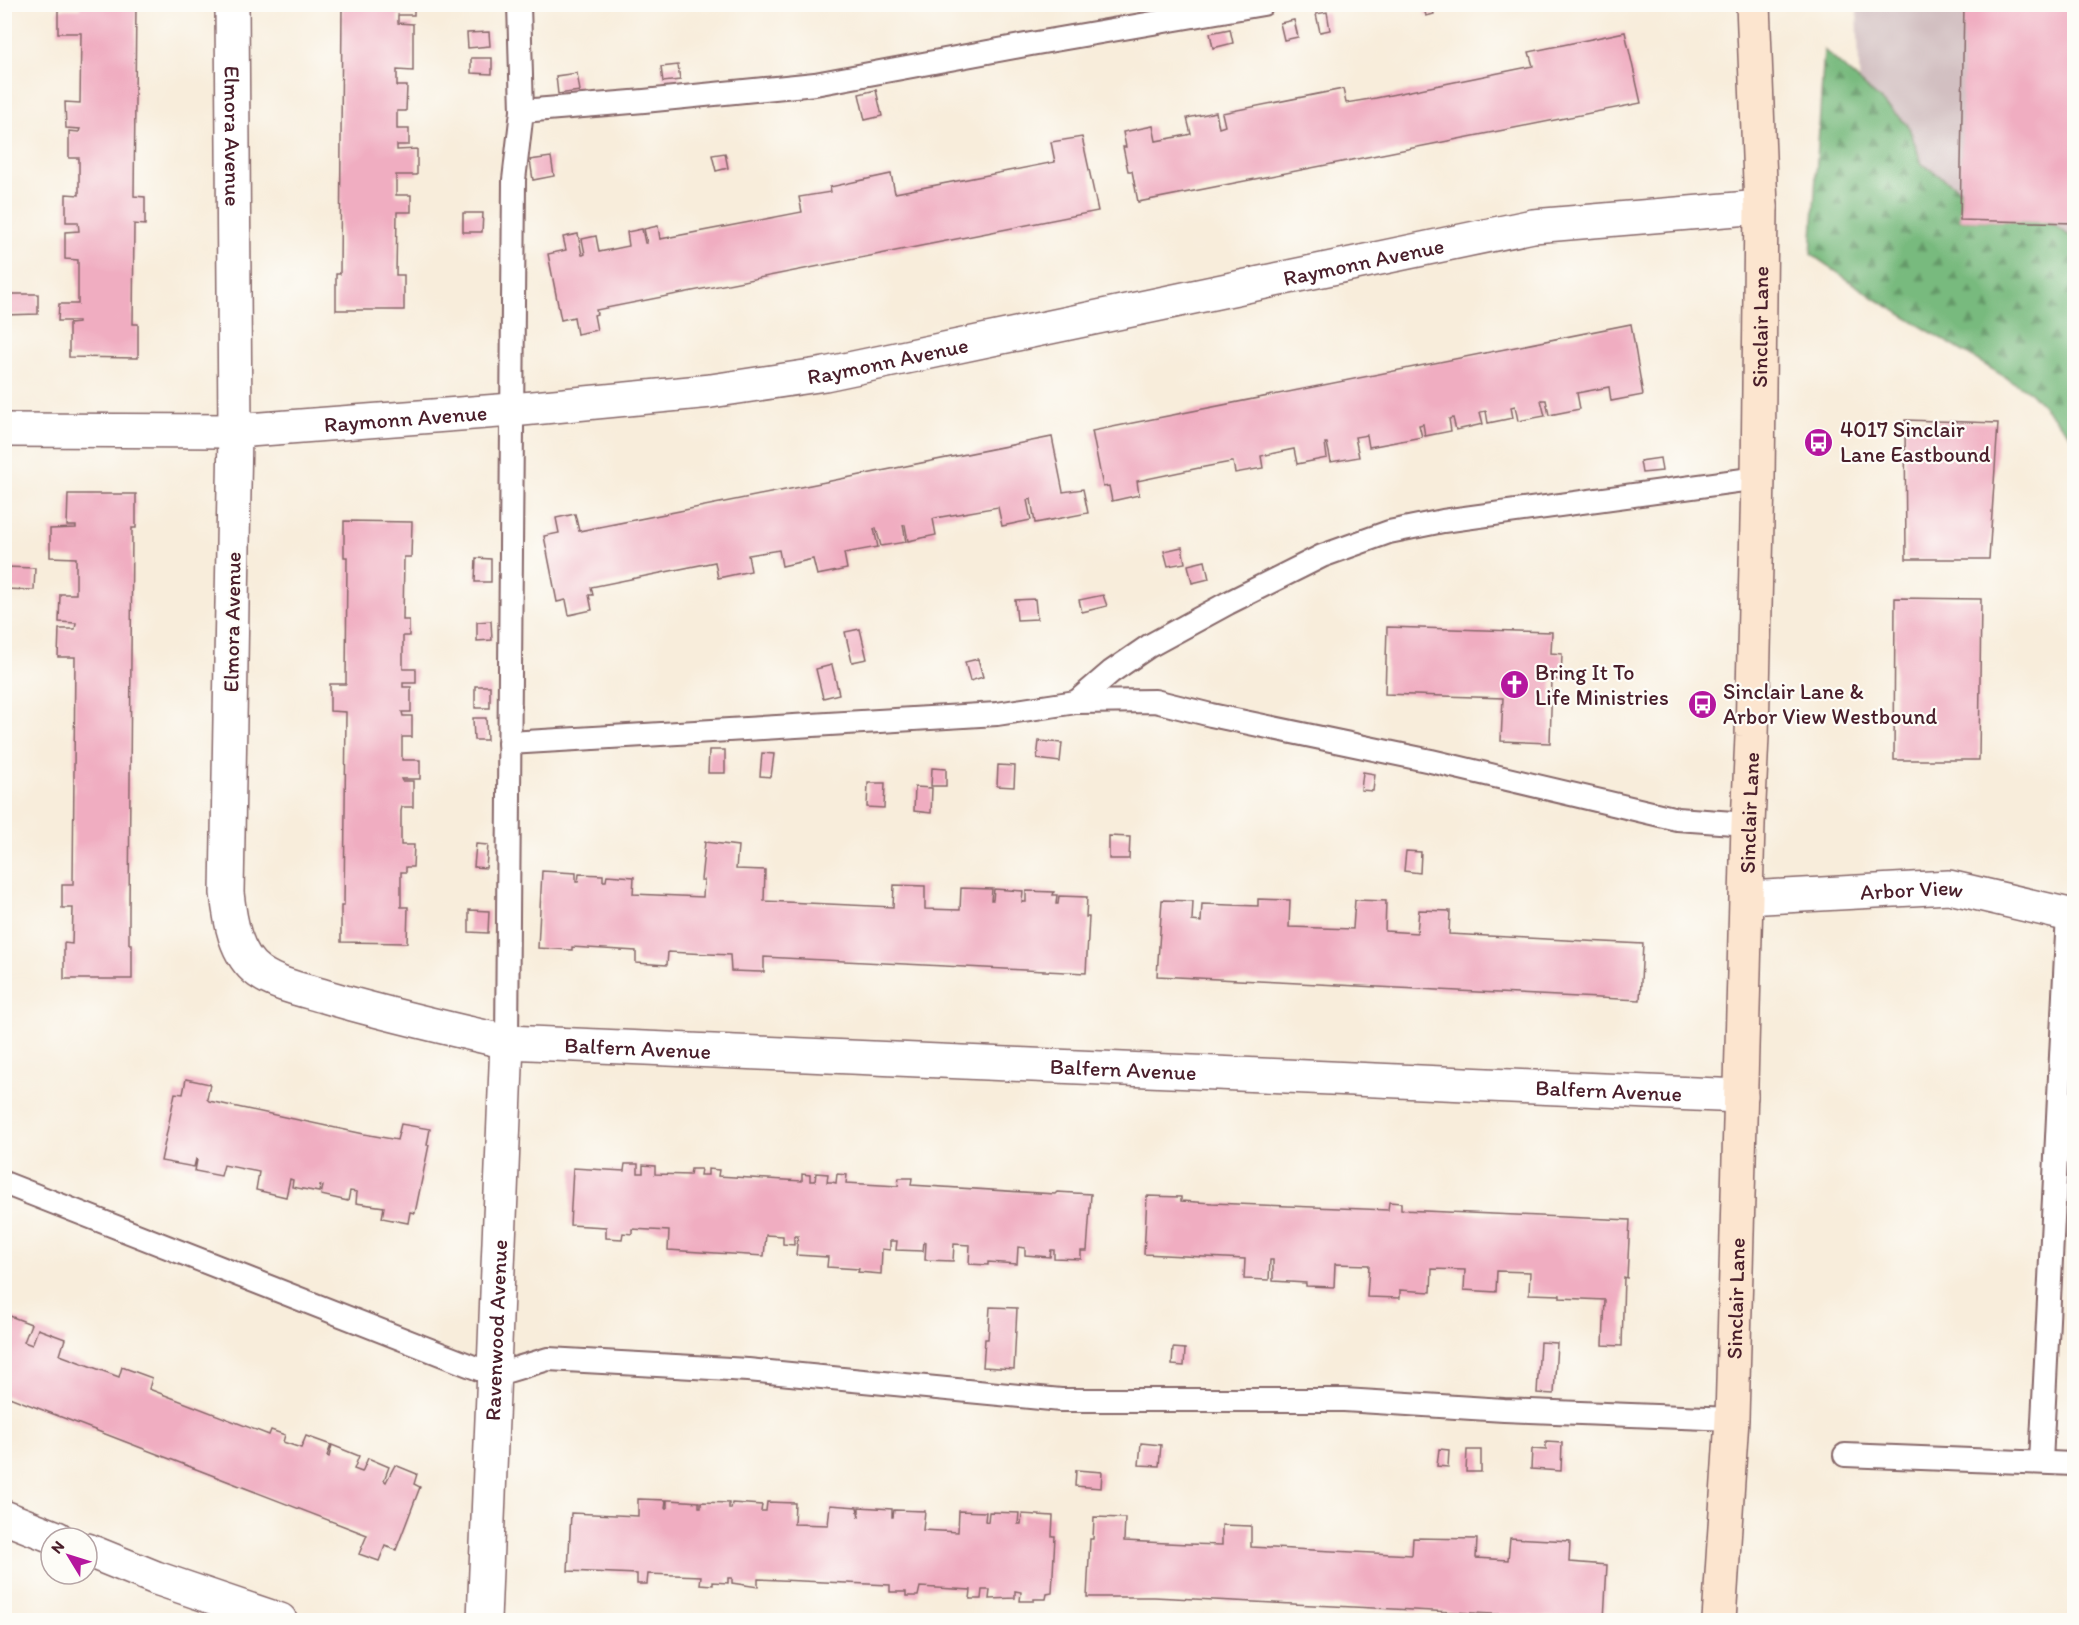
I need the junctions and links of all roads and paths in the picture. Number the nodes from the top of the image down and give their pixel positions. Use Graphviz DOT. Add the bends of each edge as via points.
graph roads {
  1 [pos="232,4"];
  2 [pos="519,4"];
  3 [pos="1263,4"];
  4 [pos="1753,4"];
  5 [pos="522,111"];
  6 [pos="1761,207"];
  7 [pos="512,410"];
  8 [pos="4,430"];
  9 [pos="235,431"];
  10 [pos="1758,478"];
  11 [pos="1076,702"];
  12 [pos="509,743"];
  13 [pos="1748,824"];
  14 [pos="1747,897"];
  15 [pos="2072,915"];
  16 [pos="507,1042"];
  17 [pos="1741,1096"];
  18 [pos="4,1183"];
  19 [pos="494,1375"];
  20 [pos="1732,1419"];
  21 [pos="1845,1455"];
  22 [pos="2041,1462"];
  23 [pos="2074,1464"];
  24 [pos="4,1517"];
  25 [pos="39,1531"];
  26 [pos="99,1555"];
  27 [pos="280,1620"];
  28 [pos="484,1620"];
  29 [pos="1719,1620"];
  1 -- 9 [label="street, Elmora Avenue"];
  2 -- 5 [label="lane"];
  3 -- 5 [label="lane" via="815,84"];
  4 -- 6 [label="main road, Sinclair Lane"];
  5 -- 7 [label="lane" via="514,180"];
  6 -- 7 [label="street, Raymonn Avenue" via="1533,226 825,374 711,391"];
  6 -- 10 [label="main road, Sinclair Lane"];
  7 -- 9 [label="street, Raymonn Avenue"];
  7 -- 12 [label="lane"];
  8 -- 9 [label="street, Raymonn Avenue"];
  9 -- 16 [label="street, Elmora Avenue" via="227,893 230,918 242,952 258,972 283,984 371,1010"];
  10 -- 11 [label="lane" via="1443,521 1389,532 1322,556 1228,603 1149,646"];
  10 -- 13 [label="main road, Sinclair Lane"];
  11 -- 12 [label="lane" via="998,714"];
  11 -- 13 [label="lane" via="1155,701 1677,819"];
  12 -- 16 [label="lane"];
  13 -- 14 [label="main road, Sinclair Lane"];
  14 -- 15 [label="street, Arbor View" via="1949,887"];
  14 -- 17 [label="main road, Sinclair Lane"];
  15 -- 22 [label="lane"];
  16 -- 17 [label="street, Balfern Avenue"];
  16 -- 19 [label="street, Ravenwood Avenue"];
  17 -- 20 [label="main road, Sinclair Lane"];
  18 -- 19 [label="lane"];
  19 -- 20 [label="lane" via="548,1359 748,1370 1062,1400 1344,1401"];
  19 -- 28 [label="street, Ravenwood Avenue"];
  20 -- 29 [label="main road, Sinclair Lane"];
  21 -- 22 [label="lane"];
  22 -- 23 [label="lane"];
  24 -- 25 [label="street"];
  26 -- 27 [label="street"];
}
